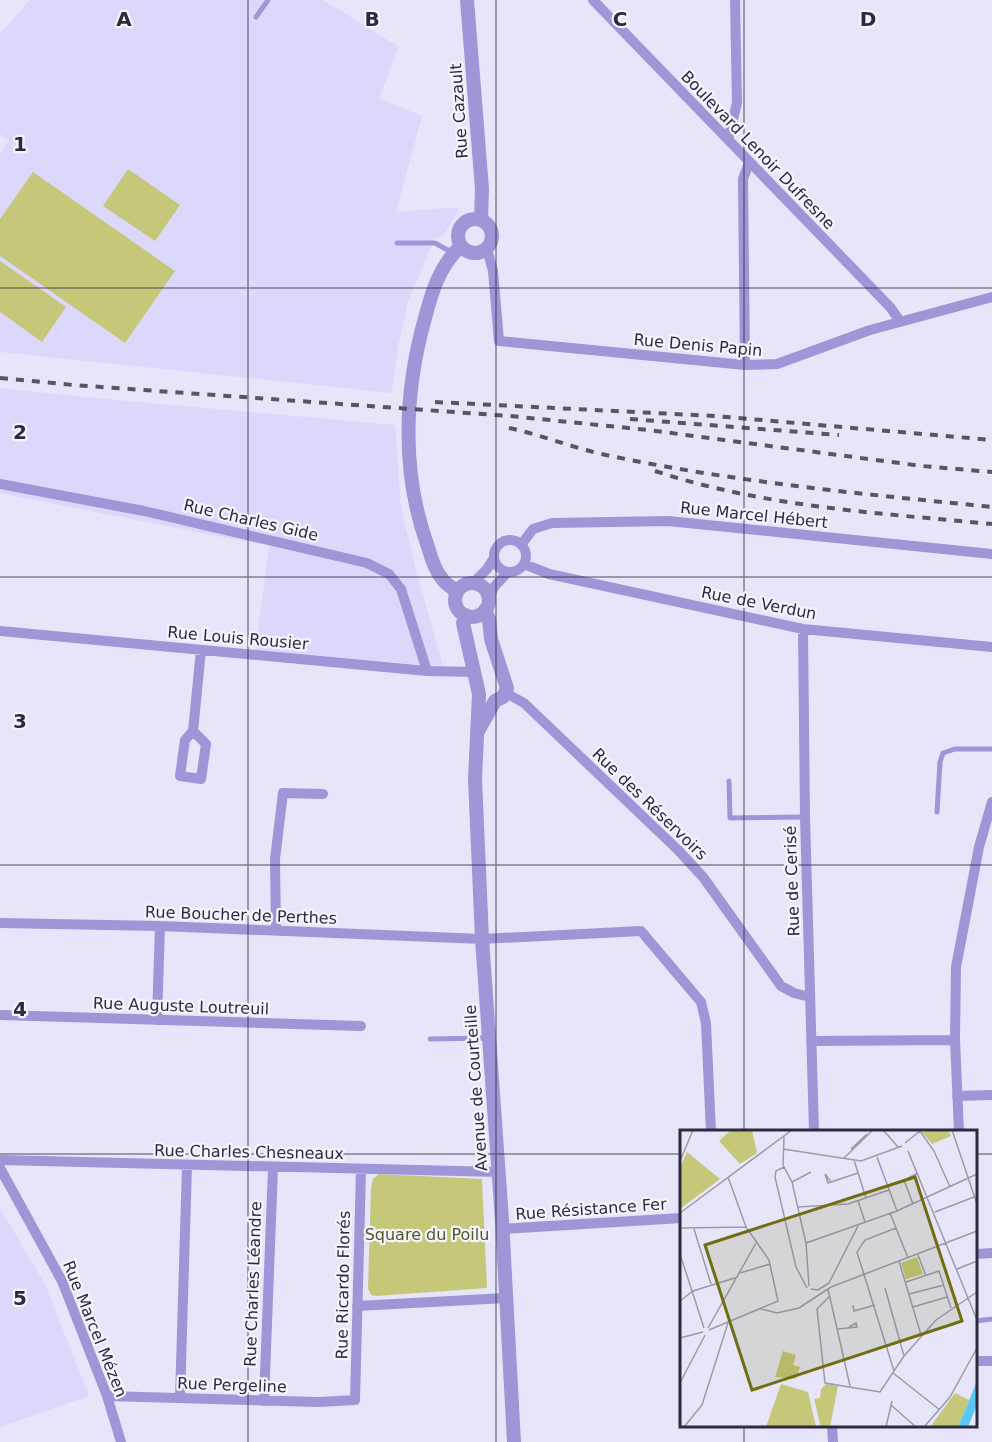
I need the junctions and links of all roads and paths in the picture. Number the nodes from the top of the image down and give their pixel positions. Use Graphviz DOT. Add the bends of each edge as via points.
graph roads {
  1 [pos="268,0"];
  2 [pos="467,0"];
  3 [pos="593,0"];
  4 [pos="735,0"];
  5 [pos="256,17"];
  6 [pos="728,139"];
  7 [pos="749,163"];
  8 [pos="481,220"];
  9 [pos="397,243"];
  10 [pos="457,249"];
  11 [pos="487,249"];
  12 [pos="992,297"];
  13 [pos="900,321"];
  14 [pos="499,341"];
  15 [pos="745,365"];
  16 [pos="0,484"];
  17 [pos="521,544"];
  18 [pos="992,554"];
  19 [pos="494,558"];
  20 [pos="524,564"];
  21 [pos="508,572"];
  22 [pos="473,583"];
  23 [pos="457,591"];
  24 [pos="487,605"];
  25 [pos="466,615"];
  26 [pos="803,629"];
  27 [pos="0,631"];
  28 [pos="992,647"];
  29 [pos="201,650"];
  30 [pos="427,671"];
  31 [pos="474,672"];
  32 [pos="478,694"];
  33 [pos="501,697"];
  34 [pos="193,731"];
  35 [pos="478,731"];
  36 [pos="992,749"];
  37 [pos="729,781"];
  38 [pos="323,794"];
  39 [pos="992,802"];
  40 [pos="938,812"];
  41 [pos="805,817"];
  42 [pos="988,830"];
  43 [pos="0,923"];
  44 [pos="160,927"];
  45 [pos="276,931"];
  46 [pos="482,939"];
  47 [pos="810,997"];
  48 [pos="0,1015"];
  49 [pos="157,1020"];
  50 [pos="361,1026"];
  51 [pos="489,1038"];
  52 [pos="430,1039"];
  53 [pos="955,1040"];
  54 [pos="811,1041"];
  55 [pos="992,1095"];
  56 [pos="957,1096"];
  57 [pos="711,1130"];
  58 [pos="814,1130"];
  59 [pos="959,1130"];
  60 [pos="0,1160"];
  61 [pos="187,1166"];
  62 [pos="0,1168"];
  63 [pos="273,1168"];
  64 [pos="361,1170"];
  65 [pos="498,1172"];
  66 [pos="680,1218"];
  67 [pos="502,1229"];
  68 [pos="992,1253"];
  69 [pos="977,1254"];
  70 [pos="506,1298"];
  71 [pos="357,1306"];
  72 [pos="992,1319"];
  73 [pos="977,1321"];
  74 [pos="977,1361"];
  75 [pos="992,1362"];
  76 [pos="107,1396"];
  77 [pos="180,1398"];
  78 [pos="355,1400"];
  79 [pos="264,1401"];
  80 [pos="832,1427"];
  81 [pos="122,1442"];
  82 [pos="514,1442"];
  83 [pos="833,1442"];
  1 -- 5 [label="lane"];
  2 -- 8 [label="street, Rue Cazault"];
  3 -- 6 [label="street, Boulevard Lenoir Dufresne"];
  4 -- 6 [label="street" via="737,103"];
  6 -- 7 [label="street, Boulevard Lenoir Dufresne"];
  7 -- 13 [label="street, Boulevard Lenoir Dufresne"];
  7 -- 15 [label="street" via="743,179"];
  8 -- 10 [label="street" via="470,220 462,226"];
  8 -- 11 [label="street, Rue Cazault" via="492,230"];
  9 -- 10 [label="lane" via="435,243"];
  10 -- 11 [label="street" via="476,254"];
  10 -- 23 [label="street, Avenue de Courteille" via="446,261 436,283 420,337 408,429 411,479 425,539 443,580"];
  11 -- 14 [label="street, Rue Cazault" via="493,271"];
  12 -- 13 [label="street, Rue Denis Papin"];
  13 -- 15 [label="street, Rue Denis Papin" via="777,364"];
  14 -- 15 [label="street, Rue Denis Papin"];
  16 -- 30 [label="street, Rue Charles Gide" via="144,511 367,563 389,574 401,589"];
  17 -- 18 [label="street, Rue Marcel Hébert" via="533,529 552,523 668,521"];
  17 -- 19 [label="street" via="503,542"];
  17 -- 20 [label="street" via="526,554"];
  19 -- 21 [label="street"];
  19 -- 22 [label="street"];
  20 -- 21 [label="street" via="517,571"];
  20 -- 26 [label="street, Rue de Verdun" via="549,574"];
  21 -- 24 [label="street" via="494,587"];
  22 -- 23 [label="street"];
  22 -- 24 [label="street" via="484,588"];
  23 -- 25 [label="street, Avenue de Courteille" via="456,607"];
  24 -- 25 [label="street" via="478,615"];
  24 -- 33 [label="street" via="491,639 507,682"];
  25 -- 31 [label="street, Avenue de Courteille" via="464,623"];
  26 -- 28 [label="street, Rue de Verdun"];
  26 -- 41 [label="street, Rue de Cerisé"];
  27 -- 29 [label="street, Rue Louis Rousier"];
  29 -- 30 [label="street, Rue Louis Rousier"];
  29 -- 34 [label="street"];
  30 -- 31 [label="street, Rue Louis Rousier"];
  31 -- 32 [label="street, Avenue de Courteille"];
  32 -- 33 [label="street"];
  32 -- 35 [label="street, Avenue de Courteille"];
  33 -- 35 [label="street, Avenue de Courteille"];
  33 -- 47 [label="street, Rue des Réservoirs" via="524,703 678,850 703,877 781,986"];
  35 -- 46 [label="street, Avenue de Courteille"];
  36 -- 40 [label="lane" via="955,749 943,753"];
  37 -- 41 [label="lane" via="730,818"];
  38 -- 45 [label="street" via="283,793 275,859"];
  39 -- 42 [label="street"];
  41 -- 47 [label="street, Rue de Cerisé"];
  42 -- 53 [label="street" via="979,847 956,967"];
  43 -- 44 [label="street, Rue Boucher de Perthes"];
  44 -- 45 [label="street, Rue Boucher de Perthes"];
  44 -- 49 [label="street"];
  45 -- 46 [label="street, Rue Boucher de Perthes"];
  46 -- 51 [label="street, Avenue de Courteille"];
  46 -- 57 [label="street, Rue Boucher de Perthes" via="641,931 701,1002 706,1023"];
  47 -- 54 [label="street, Rue de Cerisé"];
  48 -- 49 [label="street, Rue Auguste Loutreuil"];
  49 -- 50 [label="street, Rue Auguste Loutreuil"];
  51 -- 52 [label="lane"];
  51 -- 65 [label="street, Avenue de Courteille"];
  53 -- 54 [label="street"];
  53 -- 56 [label="street"];
  54 -- 58 [label="street, Rue de Cerisé"];
  55 -- 56 [label="street"];
  56 -- 59 [label="street"];
  60 -- 61 [label="street, Rue Charles Chesneaux"];
  61 -- 63 [label="street, Rue Charles Chesneaux"];
  61 -- 77 [label="street"];
  62 -- 76 [label="street, Rue Marcel Mézen" via="62,1281"];
  63 -- 64 [label="street, Rue Charles Chesneaux"];
  63 -- 79 [label="street, Rue Charles Léandre"];
  64 -- 65 [label="street, Rue Charles Chesneaux"];
  64 -- 71 [label="street, Rue Ricardo Florés"];
  65 -- 67 [label="street, Avenue de Courteille"];
  66 -- 67 [label="street, Rue Résistance Fer"];
  67 -- 70 [label="street, Avenue de Courteille"];
  68 -- 69 [label="street"];
  70 -- 71 [label="street"];
  70 -- 82 [label="street, Avenue de Courteille"];
  71 -- 78 [label="street, Rue Ricardo Florés"];
  72 -- 73 [label="lane"];
  74 -- 75 [label="street"];
  76 -- 77 [label="street, Rue Pergeline"];
  76 -- 81 [label="street, Rue Marcel Mézen"];
  77 -- 79 [label="street, Rue Pergeline"];
  78 -- 79 [label="street, Rue Pergeline"];
  80 -- 83 [label="street"];
}
